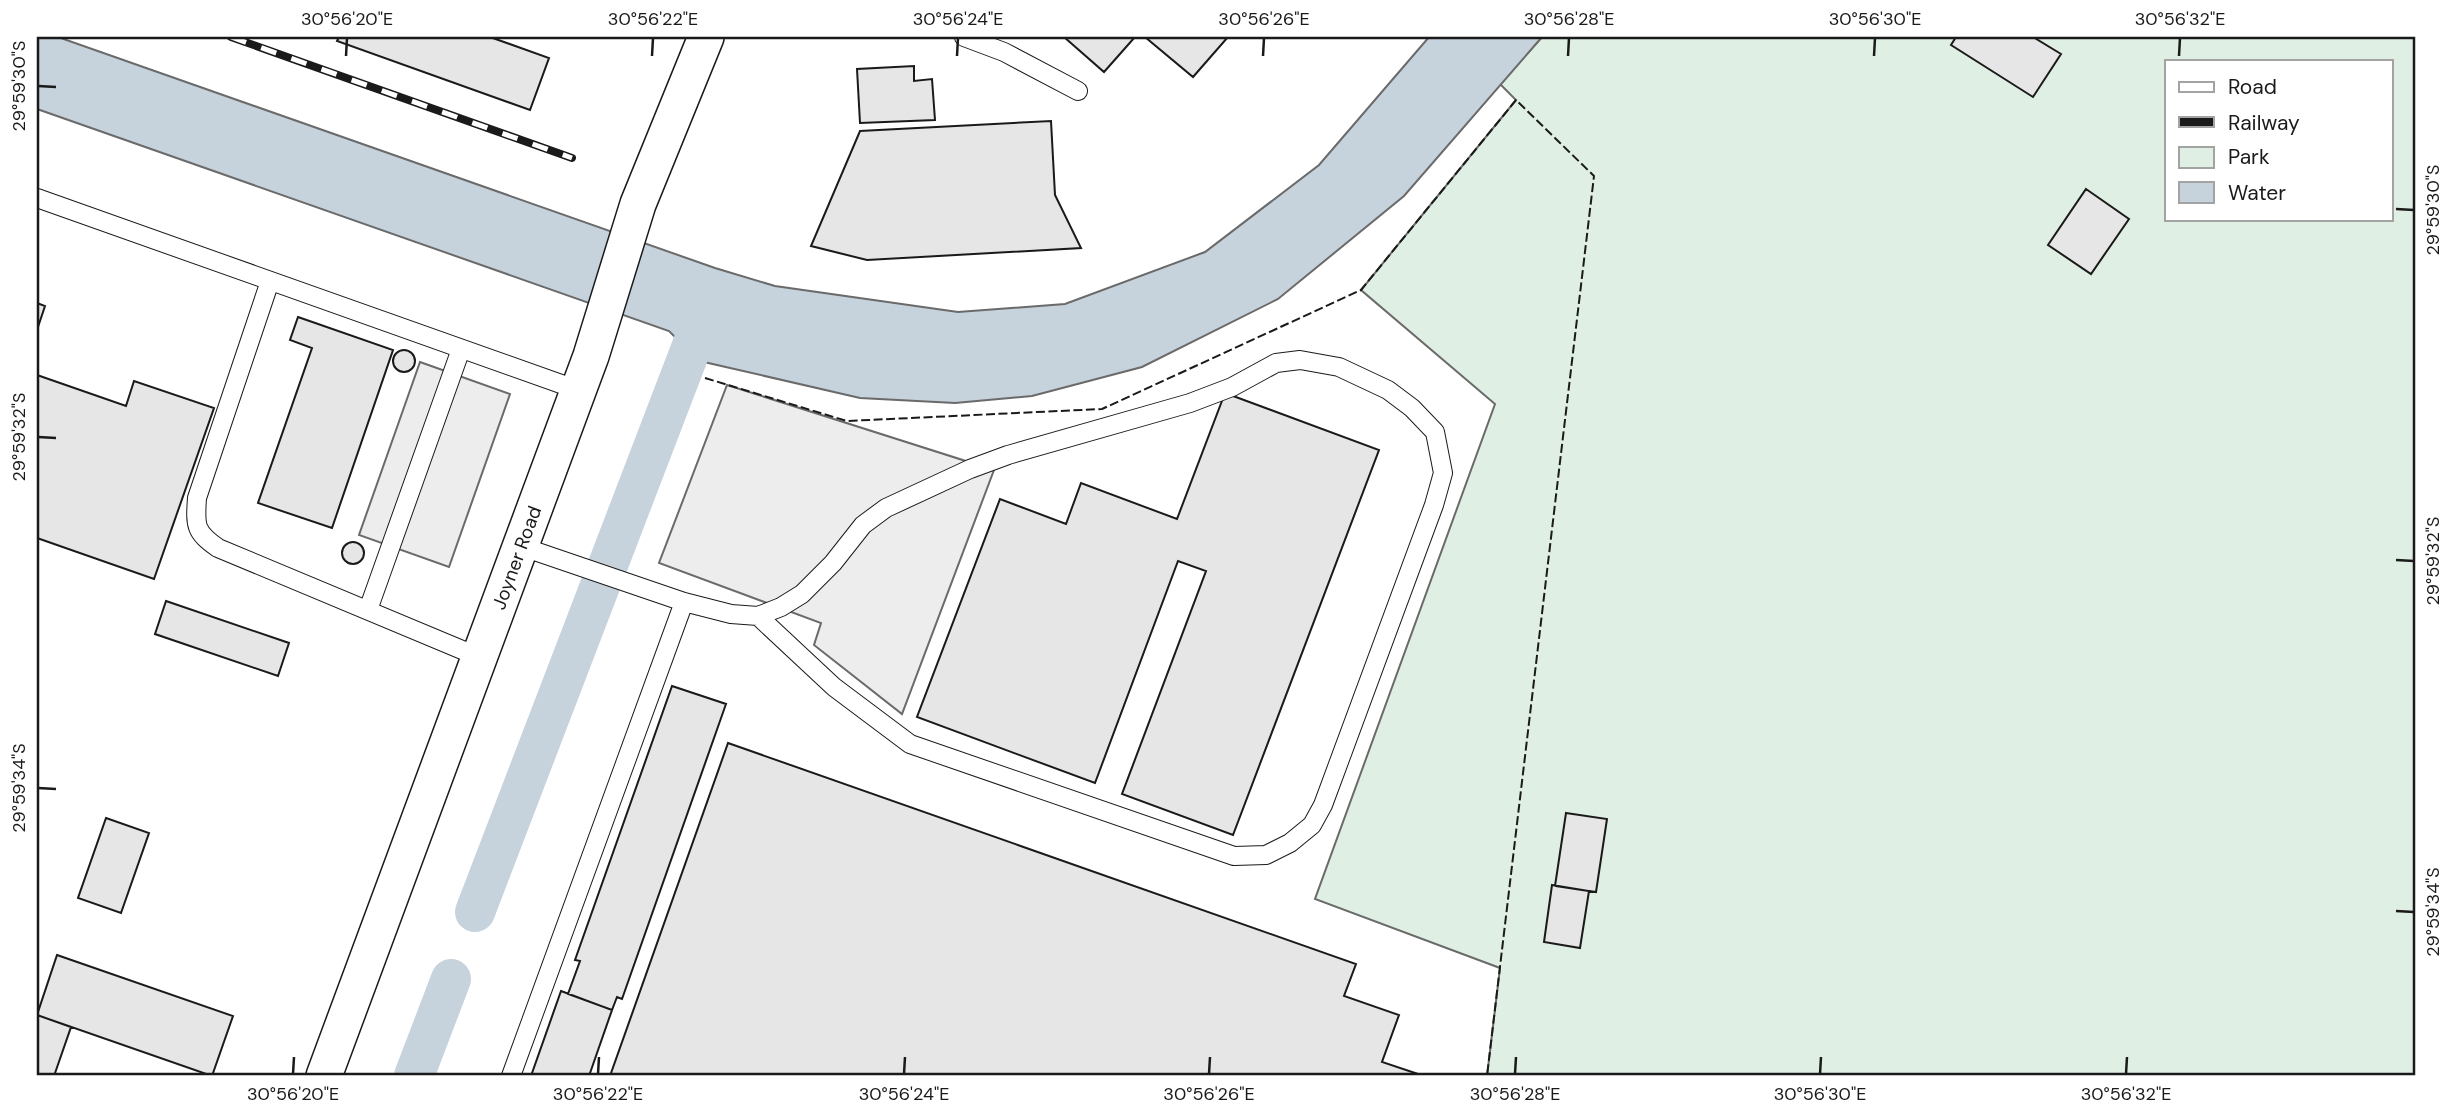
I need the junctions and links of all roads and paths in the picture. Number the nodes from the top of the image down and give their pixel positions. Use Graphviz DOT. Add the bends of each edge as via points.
graph roads {
  1 [pos="706,37"];
  2 [pos="964,37"];
  3 [pos="1078,91"];
  4 [pos="37,198"];
  5 [pos="270,281"];
  6 [pos="461,349"];
  7 [pos="578,390"];
  8 [pos="520,546"];
  9 [pos="684,602"];
  10 [pos="368,610"];
  11 [pos="758,616"];
  12 [pos="479,657"];
  13 [pos="324,1076"];
  14 [pos="511,1076"];
  1 -- 7 [label="street, Joyner Road" via="638,204"];
  2 -- 3 [label="lane" via="1004,52"];
  4 -- 5 [label="lane"];
  5 -- 6 [label="lane"];
  5 -- 10 [label="lane" via="197,498 195,520 200,535 218,548"];
  6 -- 7 [label="lane"];
  6 -- 10 [label="lane"];
  7 -- 8 [label="street, Joyner Road"];
  8 -- 9 [label="lane"];
  8 -- 12 [label="street, Joyner Road"];
  9 -- 11 [label="lane"];
  9 -- 14 [label="lane"];
  10 -- 12 [label="lane"];
  11 -- 11 [label="lane" via="802,594 863,525 886,508 1008,455 1190,403 1233,387 1276,363 1300,360 1360,376 1388,390 1435,432 1443,473 1434,505 1323,804 1312,825 1266,855 1234,856 910,744 834,687"];
  12 -- 13 [label="street, Joyner Road"];
}
